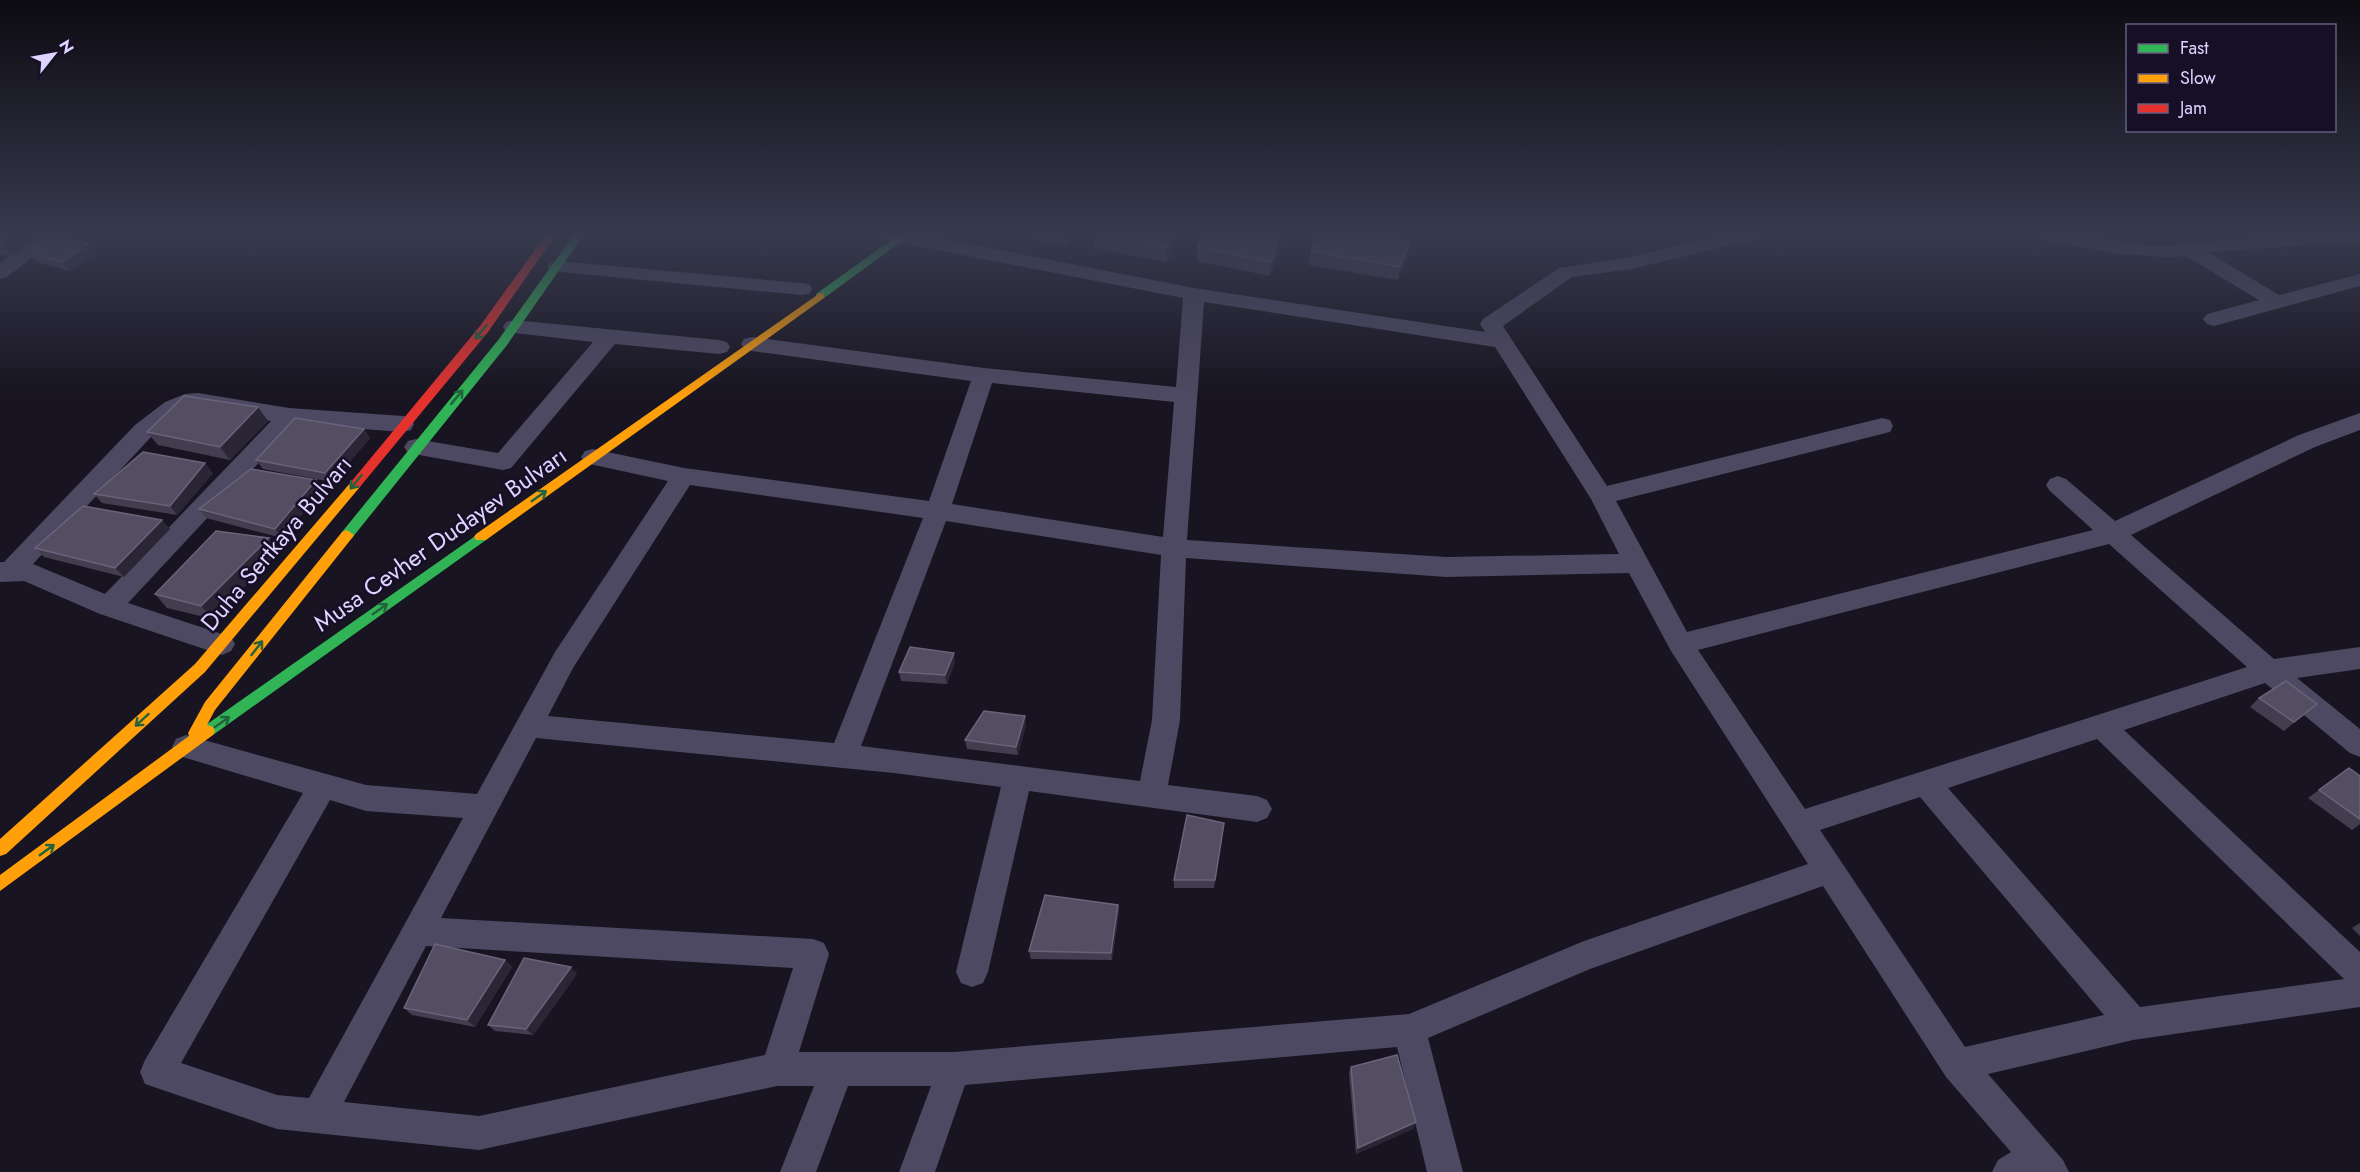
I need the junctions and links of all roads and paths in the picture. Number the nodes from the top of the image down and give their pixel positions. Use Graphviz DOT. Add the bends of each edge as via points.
graph roads {
  1 [pos="514,288"];
  2 [pos="542,288"];
  3 [pos="804,288"];
  4 [pos="832,288"];
  5 [pos="1163,288"];
  6 [pos="1543,288"];
  7 [pos="2252,288"];
  8 [pos="2331,288"];
  9 [pos="1194,294"];
  10 [pos="783,302"];
  11 [pos="2276,302"];
  12 [pos="2214,318"];
  13 [pos="514,327"];
  14 [pos="610,336"];
  15 [pos="1502,341"];
  16 [pos="723,344"];
  17 [pos="752,344"];
  18 [pos="699,360"];
  19 [pos="984,375"];
  20 [pos="1186,396"];
  21 [pos="289,416"];
  22 [pos="2360,421"];
  23 [pos="403,424"];
  24 [pos="433,426"];
  25 [pos="1882,426"];
  26 [pos="416,447"];
  27 [pos="594,457"];
  28 [pos="684,476"];
  29 [pos="2058,485"];
  30 [pos="1601,496"];
  31 [pos="938,511"];
  32 [pos="2111,534"];
  33 [pos="1174,548"];
  34 [pos="1637,564"];
  35 [pos="5,572"];
  36 [pos="110,607"];
  37 [pos="222,644"];
  38 [pos="1680,644"];
  39 [pos="2360,658"];
  40 [pos="2269,672"];
  41 [pos="248,679"];
  42 [pos="210,706"];
  43 [pos="528,726"];
  44 [pos="2102,726"];
  45 [pos="184,737"];
  46 [pos="2360,746"];
  47 [pos="843,756"];
  48 [pos="1018,777"];
  49 [pos="1926,783"];
  50 [pos="322,787"];
  51 [pos="1152,795"];
  52 [pos="484,807"];
  53 [pos="1257,809"];
  54 [pos="57,817"];
  55 [pos="1799,824"];
  56 [pos="0,849"];
  57 [pos="0,858"];
  58 [pos="1829,870"];
  59 [pos="0,884"];
  60 [pos="417,931"];
  61 [pos="972,972"];
  62 [pos="2360,973"];
  63 [pos="2360,992"];
  64 [pos="2133,1024"];
  65 [pos="1409,1030"];
  66 [pos="1958,1065"];
  67 [pos="777,1069"];
  68 [pos="837,1069"];
  69 [pos="954,1069"];
  70 [pos="318,1116"];
  71 [pos="2033,1167"];
  72 [pos="798,1172"];
  73 [pos="917,1172"];
  74 [pos="1445,1172"];
  1 -- 23 [label="main road, Duha Sertkaya Bulvarı, one-way"];
  2 -- 13 [label="main road, Duha Sertkaya Bulvarı"];
  3 -- 10 [label="main road"];
  4 -- 17 [label="main road, Musa Cevher Dudayev Bulvarı"];
  5 -- 9 [label="street"];
  6 -- 15 [label="street" via="1491,324"];
  7 -- 11 [label="street"];
  8 -- 11 [label="street"];
  9 -- 15 [label="street"];
  9 -- 20 [label="street"];
  11 -- 12 [label="street"];
  13 -- 14 [label="street"];
  24 -- 13 [label="main road, Duha Sertkaya Bulvarı, one-way"];
  14 -- 16 [label="street"];
  14 -- 26 [label="street" via="503,462"];
  15 -- 30 [label="street"];
  16 -- 18 [label="main road"];
  17 -- 19 [label="street"];
  17 -- 27 [label="main road, Musa Cevher Dudayev Bulvarı"];
  19 -- 20 [label="street"];
  19 -- 31 [label="street"];
  20 -- 33 [label="street"];
  21 -- 23 [label="street"];
  21 -- 35 [label="street" via="198,401 173,407 143,431"];
  21 -- 36 [label="street"];
  22 -- 32 [label="street" via="2307,441"];
  23 -- 24 [label="main road"];
  23 -- 37 [label="main road, Duha Sertkaya Bulvarı, one-way"];
  24 -- 26 [label="main road, Duha Sertkaya Bulvarı"];
  25 -- 30 [label="street"];
  42 -- 26 [label="main road, Duha Sertkaya Bulvarı, one-way"];
  27 -- 28 [label="street"];
  45 -- 27 [label="main road, Musa Cevher Dudayev Bulvarı, one-way"];
  28 -- 31 [label="street"];
  28 -- 43 [label="street" via="564,660"];
  29 -- 32 [label="street"];
  30 -- 34 [label="street"];
  31 -- 33 [label="street"];
  31 -- 47 [label="street"];
  32 -- 38 [label="street"];
  32 -- 40 [label="street"];
  33 -- 34 [label="street" via="1446,567"];
  33 -- 51 [label="street" via="1166,720"];
  34 -- 38 [label="street"];
  35 -- 36 [label="street" via="26,571"];
  36 -- 37 [label="street"];
  37 -- 56 [label="main road, Duha Sertkaya Bulvarı, one-way"];
  38 -- 55 [label="street"];
  39 -- 40 [label="street"];
  40 -- 44 [label="street"];
  40 -- 46 [label="street"];
  41 -- 42 [label="main road, Musa Cevher Dudayev Bulvarı"];
  42 -- 45 [label="main road, Musa Cevher Dudayev Bulvarı"];
  42 -- 45 [label="main road, Duha Sertkaya Bulvarı"];
  43 -- 47 [label="street"];
  43 -- 52 [label="street"];
  44 -- 49 [label="street"];
  44 -- 62 [label="street"];
  45 -- 50 [label="street"];
  59 -- 45 [label="main road, Musa Cevher Dudayev Bulvarı, one-way"];
  47 -- 48 [label="street"];
  48 -- 51 [label="street"];
  48 -- 61 [label="street"];
  49 -- 55 [label="street"];
  49 -- 64 [label="street"];
  50 -- 52 [label="street" via="366,798"];
  50 -- 70 [label="street" via="157,1072 277,1112"];
  51 -- 53 [label="street"];
  52 -- 60 [label="street"];
  54 -- 57 [label="main road"];
  55 -- 58 [label="street"];
  58 -- 65 [label="street" via="1584,956"];
  58 -- 66 [label="street"];
  60 -- 67 [label="street" via="813,954"];
  60 -- 70 [label="street"];
  63 -- 64 [label="street"];
  64 -- 66 [label="street"];
  65 -- 69 [label="street"];
  65 -- 74 [label="street"];
  66 -- 71 [label="street"];
  67 -- 68 [label="street"];
  67 -- 70 [label="street" via="479,1133"];
  68 -- 69 [label="street"];
  68 -- 72 [label="street"];
  69 -- 73 [label="street"];
}
